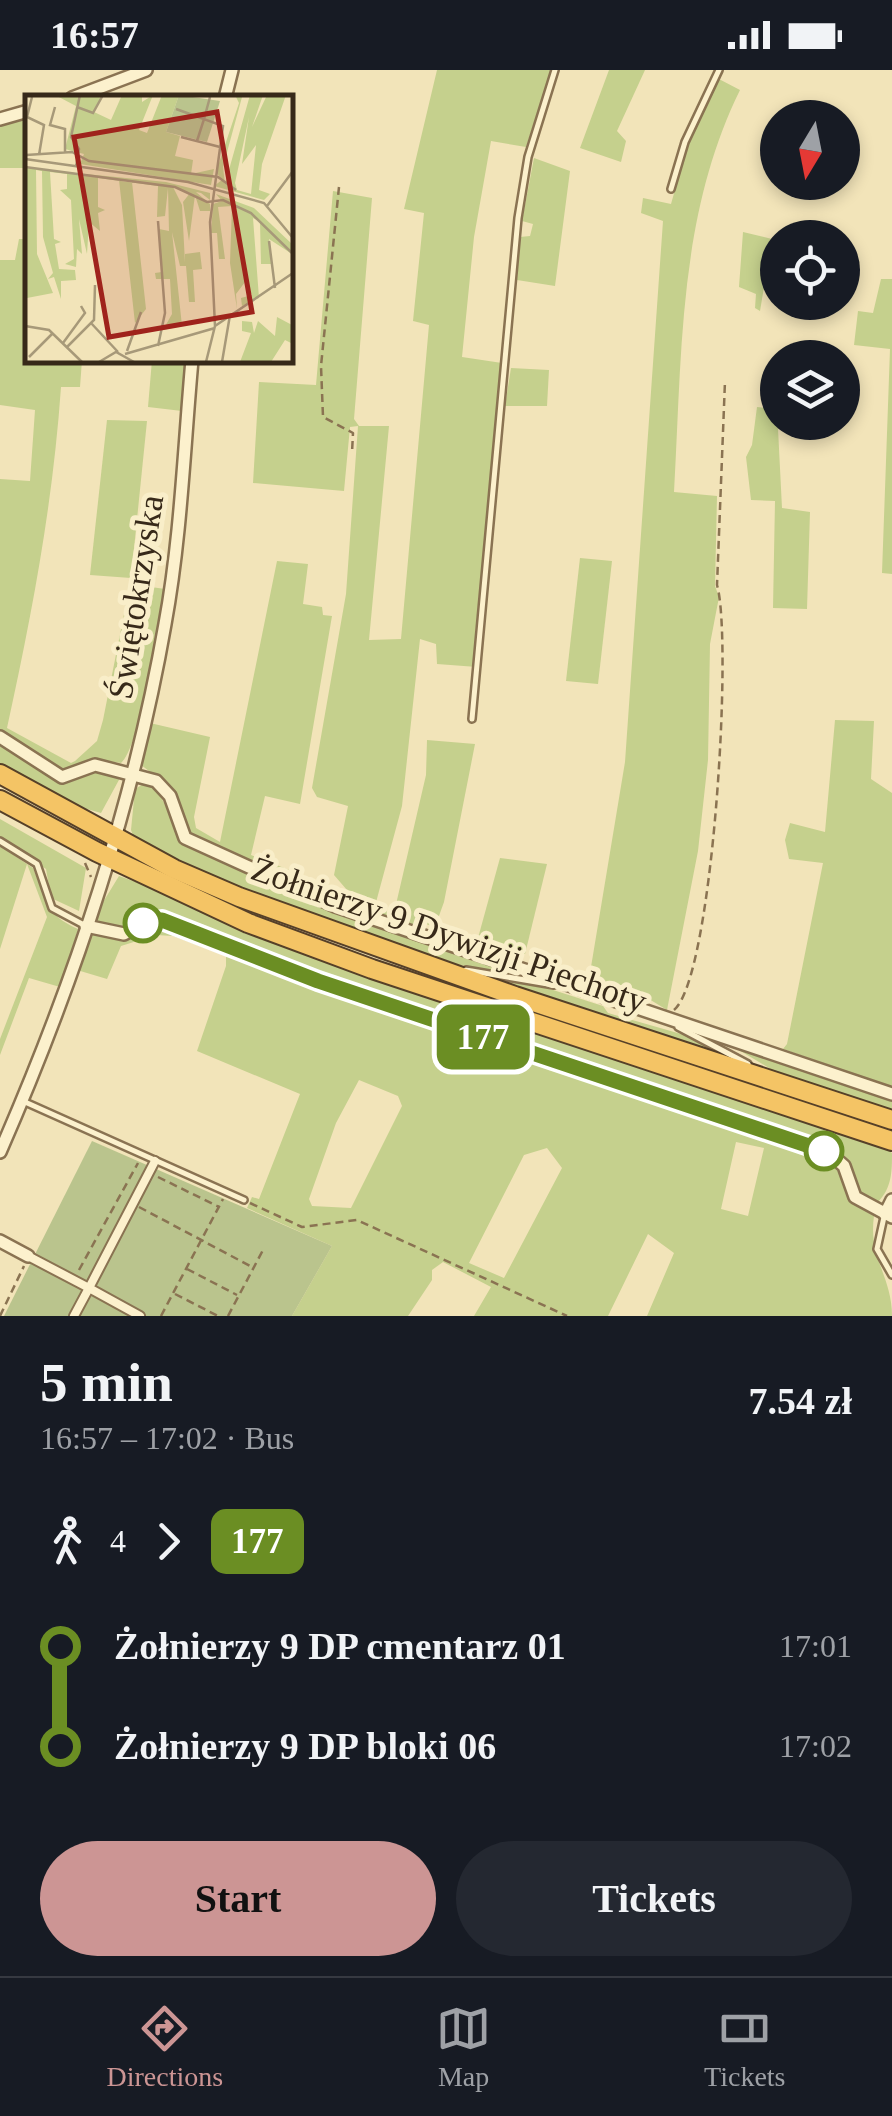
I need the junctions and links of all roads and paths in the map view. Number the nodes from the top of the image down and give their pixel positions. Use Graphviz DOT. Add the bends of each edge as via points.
graph roads {
  1 [pos="232,70"];
  2 [pos="555,70"];
  3 [pos="719,70"];
  4 [pos="143,71"];
  5 [pos="80,95"];
  6 [pos="226,95"];
  7 [pos="25,112"];
  8 [pos="0,119"];
  9 [pos="339,187"];
  10 [pos="671,189"];
  11 [pos="192,362"];
  12 [pos="725,381"];
  13 [pos="352,453"];
  14 [pos="472,718"];
  15 [pos="0,737"];
  16 [pos="0,774"];
  17 [pos="133,774"];
  18 [pos="0,800"];
  19 [pos="116,839"];
  20 [pos="0,841"];
  21 [pos="110,859"];
  22 [pos="85,862"];
  23 [pos="90,885"];
  24 [pos="86,926"];
  25 [pos="378,949"];
  26 [pos="372,969"];
  27 [pos="665,1016"];
  28 [pos="892,1094"];
  29 [pos="22,1101"];
  30 [pos="892,1120"];
  31 [pos="892,1141"];
  32 [pos="0,1152"];
  33 [pos="155,1161"];
  34 [pos="138,1162"];
  35 [pos="148,1176"];
  36 [pos="223,1200"];
  37 [pos="244,1200"];
  38 [pos="134,1204"];
  39 [pos="890,1205"];
  40 [pos="219,1207"];
  41 [pos="202,1240"];
  42 [pos="0,1241"];
  43 [pos="263,1250"];
  44 [pos="26,1255"];
  45 [pos="186,1268"];
  46 [pos="254,1268"];
  47 [pos="892,1276"];
  48 [pos="74,1280"];
  49 [pos="89,1288"];
  50 [pos="173,1293"];
  51 [pos="239,1296"];
  52 [pos="0,1316"];
  53 [pos="74,1316"];
  54 [pos="140,1316"];
  55 [pos="160,1316"];
  56 [pos="218,1316"];
  57 [pos="228,1316"];
  58 [pos="567,1316"];
  1 -- 6 [label="street"];
  2 -- 14 [label="lane" via="518,218"];
  3 -- 10 [label="lane"];
  4 -- 5 [label="street"];
  7 -- 8 [label="street"];
  9 -- 13 [label="path" via="321,366 323,417 353,433"];
  11 -- 17 [label="street, Świętokrzyska" via="170,595"];
  12 -- 27 [label="path" via="717,585 724,611 713,825 684,1001"];
  15 -- 17 [label="street" via="62,777 95,765"];
  16 -- 19 [label="highway, Żołnierzy 9 Dywizji Piechoty"];
  17 -- 19 [label="street, Świętokrzyska"];
  17 -- 27 [label="street" via="156,781 170,796 185,838 298,892"];
  18 -- 21 [label="highway, Żołnierzy 9 Dywizji Piechoty"];
  19 -- 21 [label="street, Świętokrzyska"];
  19 -- 25 [label="highway, Żołnierzy 9 Dywizji Piechoty" via="238,897"];
  20 -- 24 [label="lane" via="37,864 52,908"];
  21 -- 24 [label="street"];
  21 -- 26 [label="highway, Żołnierzy 9 Dywizji Piechoty" via="248,923"];
  22 -- 23 [label="path"];
  24 -- 29 [label="street"];
  24 -- 39 [label="street" via="124,934 162,920 318,981 828,1152 844,1166 855,1197"];
  25 -- 26 [label="lane"];
  25 -- 30 [label="highway, Żołnierzy 9 Dywizji Piechoty"];
  26 -- 31 [label="highway, Żołnierzy 9 Dywizji Piechoty"];
  27 -- 28 [label="street"];
  29 -- 32 [label="street"];
  29 -- 33 [label="lane"];
  33 -- 35 [label="street"];
  33 -- 37 [label="lane"];
  34 -- 48 [label="path"];
  35 -- 38 [label="street"];
  35 -- 40 [label="path" via="159,1175"];
  36 -- 40 [label="path"];
  37 -- 58 [label="path" via="302,1226 357,1220"];
  38 -- 41 [label="path"];
  38 -- 49 [label="street"];
  39 -- 47 [label="lane" via="877,1249"];
  40 -- 41 [label="path"];
  41 -- 45 [label="path"];
  41 -- 46 [label="path"];
  42 -- 44 [label="street"];
  43 -- 46 [label="path"];
  44 -- 48 [label="street"];
  44 -- 52 [label="path"];
  45 -- 50 [label="path"];
  45 -- 51 [label="path"];
  46 -- 51 [label="path"];
  48 -- 49 [label="street"];
  49 -- 53 [label="street"];
  49 -- 54 [label="street"];
  50 -- 55 [label="path"];
  50 -- 56 [label="path"];
  51 -- 57 [label="path"];
}
